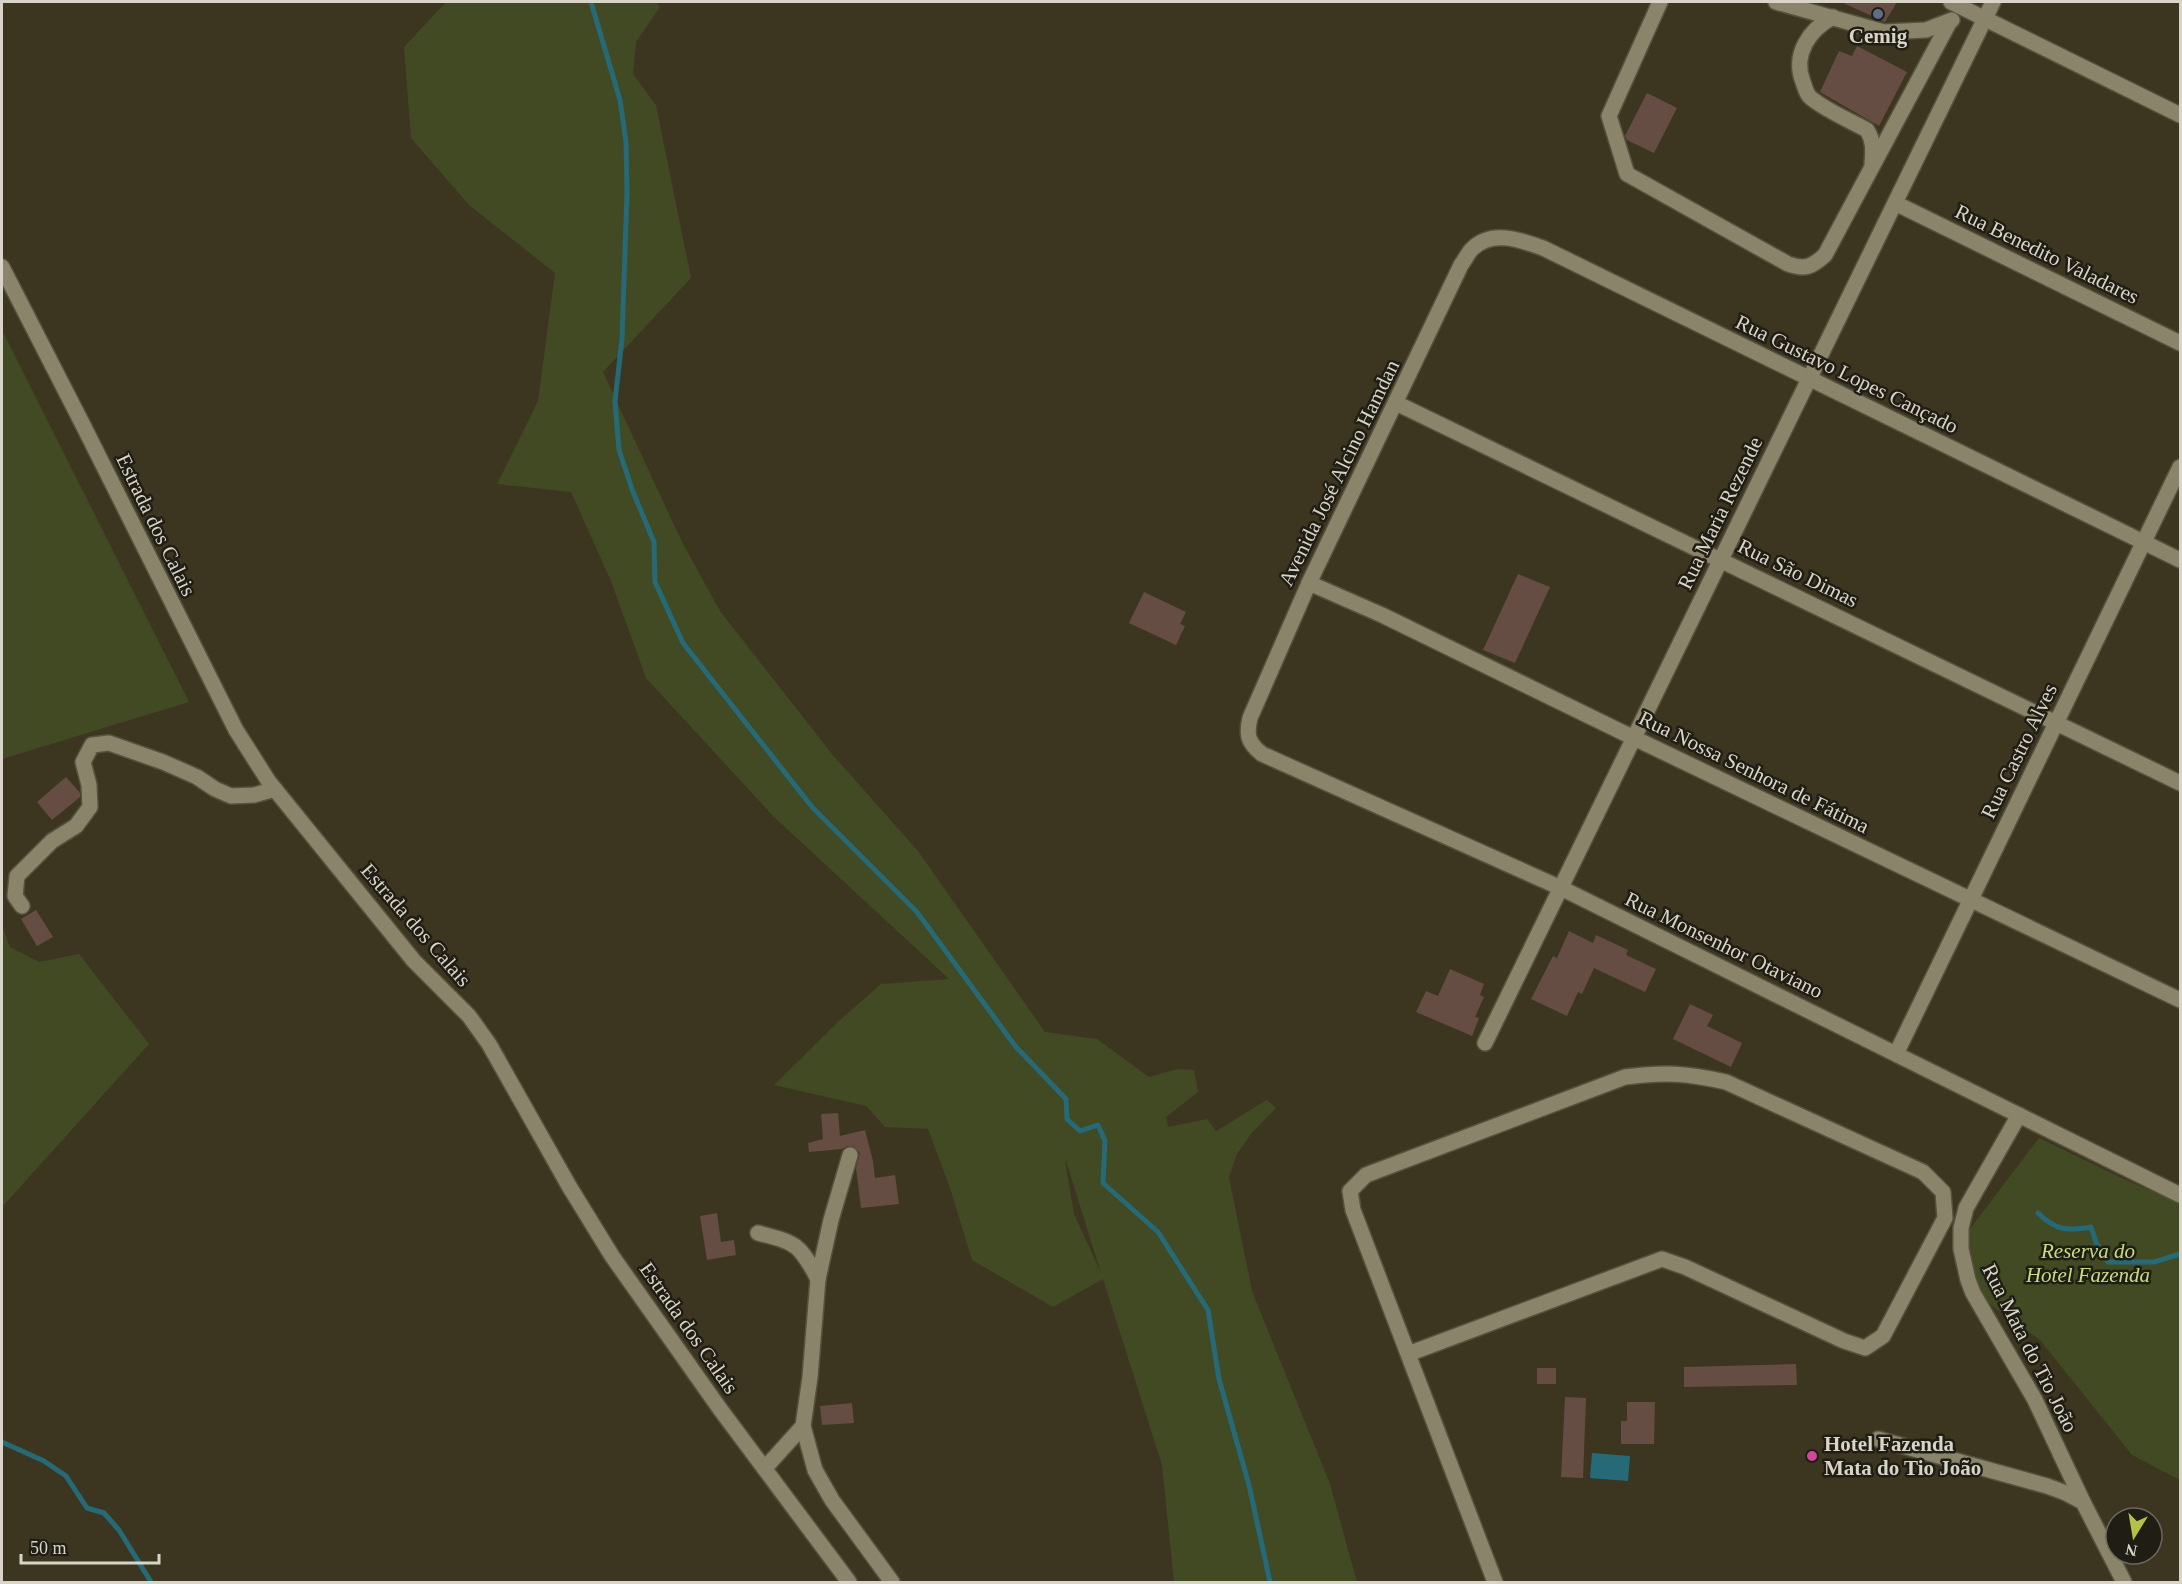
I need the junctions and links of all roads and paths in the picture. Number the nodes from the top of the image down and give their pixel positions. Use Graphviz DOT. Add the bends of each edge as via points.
graph roads {
  1 [pos="1660,2"];
  2 [pos="1776,2"];
  3 [pos="1951,2"];
  4 [pos="1993,2"];
  5 [pos="1978,15"];
  6 [pos="1833,17"];
  7 [pos="1950,21"];
  8 [pos="2181,116"];
  9 [pos="1871,169"];
  10 [pos="1895,203"];
  11 [pos="1490,238"];
  12 [pos="2,267"];
  13 [pos="2181,343"];
  14 [pos="1809,378"];
  15 [pos="1396,404"];
  16 [pos="2181,467"];
  17 [pos="2144,542"];
  18 [pos="1721,559"];
  19 [pos="2181,560"];
  20 [pos="1309,583"];
  21 [pos="2056,723"];
  22 [pos="1634,738"];
  23 [pos="1248,739"];
  24 [pos="2181,783"];
  25 [pos="275,789"];
  26 [pos="1561,888"];
  27 [pos="1970,899"];
  28 [pos="22,906"];
  29 [pos="2181,1000"];
  30 [pos="1485,1043"];
  31 [pos="1896,1054"];
  32 [pos="2019,1115"];
  33 [pos="849,1155"];
  34 [pos="2181,1195"];
  35 [pos="758,1233"];
  36 [pos="818,1279"];
  37 [pos="1408,1354"];
  38 [pos="803,1426"];
  39 [pos="1878,1439"];
  40 [pos="765,1468"];
  41 [pos="2083,1502"];
  42 [pos="849,1582"];
  43 [pos="892,1582"];
  44 [pos="1495,1582"];
  45 [pos="2124,1582"];
  1 -- 9 [label="street" via="1609,116 1627,174 1801,268 1812,266 1825,255"];
  2 -- 6 [label="street"];
  3 -- 5 [label="street"];
  4 -- 5 [label="street, Rua Maria Rezende"];
  5 -- 7 [label="street"];
  5 -- 8 [label="street"];
  5 -- 10 [label="street, Rua Maria Rezende"];
  6 -- 7 [label="street" via="1884,32 1926,30"];
  6 -- 9 [label="street" via="1809,35 1801,52 1801,77 1809,96 1868,130 1874,150"];
  7 -- 9 [label="street"];
  10 -- 13 [label="street, Rua Benedito Valadares"];
  10 -- 14 [label="street, Rua Maria Rezende"];
  11 -- 14 [label="street, Rua Gustavo Lopes Cançado" via="1516,238 1542,248"];
  11 -- 15 [label="street, Avenida José Alcino Hamdan" via="1472,248 1461,265"];
  12 -- 25 [label="street, Estrada dos Calais" via="231,721"];
  14 -- 17 [label="street, Rua Gustavo Lopes Cançado"];
  14 -- 18 [label="street, Rua Maria Rezende"];
  15 -- 18 [label="street, Rua São Dimas"];
  15 -- 20 [label="street, Avenida José Alcino Hamdan"];
  16 -- 17 [label="street, Rua Castro Alves"];
  17 -- 19 [label="street, Rua Gustavo Lopes Cançado"];
  17 -- 21 [label="street, Rua Castro Alves"];
  18 -- 21 [label="street, Rua São Dimas"];
  18 -- 22 [label="street, Rua Maria Rezende"];
  20 -- 22 [label="street, Rua Nossa Senhora de Fátima"];
  20 -- 23 [label="street, Avenida José Alcino Hamdan" via="1250,718"];
  21 -- 24 [label="street, Rua São Dimas"];
  21 -- 27 [label="street, Rua Castro Alves"];
  22 -- 26 [label="street, Rua Maria Rezende"];
  22 -- 27 [label="street, Rua Nossa Senhora de Fátima"];
  23 -- 26 [label="street, Rua Monsenhor Otaviano" via="1262,754"];
  25 -- 28 [label="street" via="231,796 155,759 110,743 92,745 83,762 90,807 76,826 52,841 17,876 15,896"];
  25 -- 40 [label="street, Estrada dos Calais" via="408,953 469,1016 612,1256"];
  26 -- 30 [label="street, Rua Maria Rezende"];
  26 -- 31 [label="street, Rua Monsenhor Otaviano"];
  27 -- 29 [label="street, Rua Nossa Senhora de Fátima"];
  27 -- 31 [label="street, Rua Castro Alves"];
  31 -- 32 [label="street, Rua Monsenhor Otaviano"];
  32 -- 34 [label="street, Rua Monsenhor Otaviano"];
  32 -- 41 [label="street, Rua Mata do Tio João" via="1966,1208 1961,1249 1970,1287 2036,1400"];
  33 -- 36 [label="street"];
  35 -- 36 [label="street" via="798,1246"];
  36 -- 38 [label="street"];
  37 -- 37 [label="street" via="1353,1210 1350,1191 1366,1175 1625,1077 1659,1072 1693,1074 1726,1082 1923,1172 1944,1192 1945,1218 1882,1336 1865,1348 1662,1259"];
  37 -- 44 [label="street"];
  38 -- 40 [label="street"];
  38 -- 43 [label="street" via="814,1470"];
  39 -- 41 [label="street" via="2047,1486"];
  40 -- 42 [label="street, Estrada dos Calais"];
  41 -- 45 [label="street, Rua Mata do Tio João"];
}
